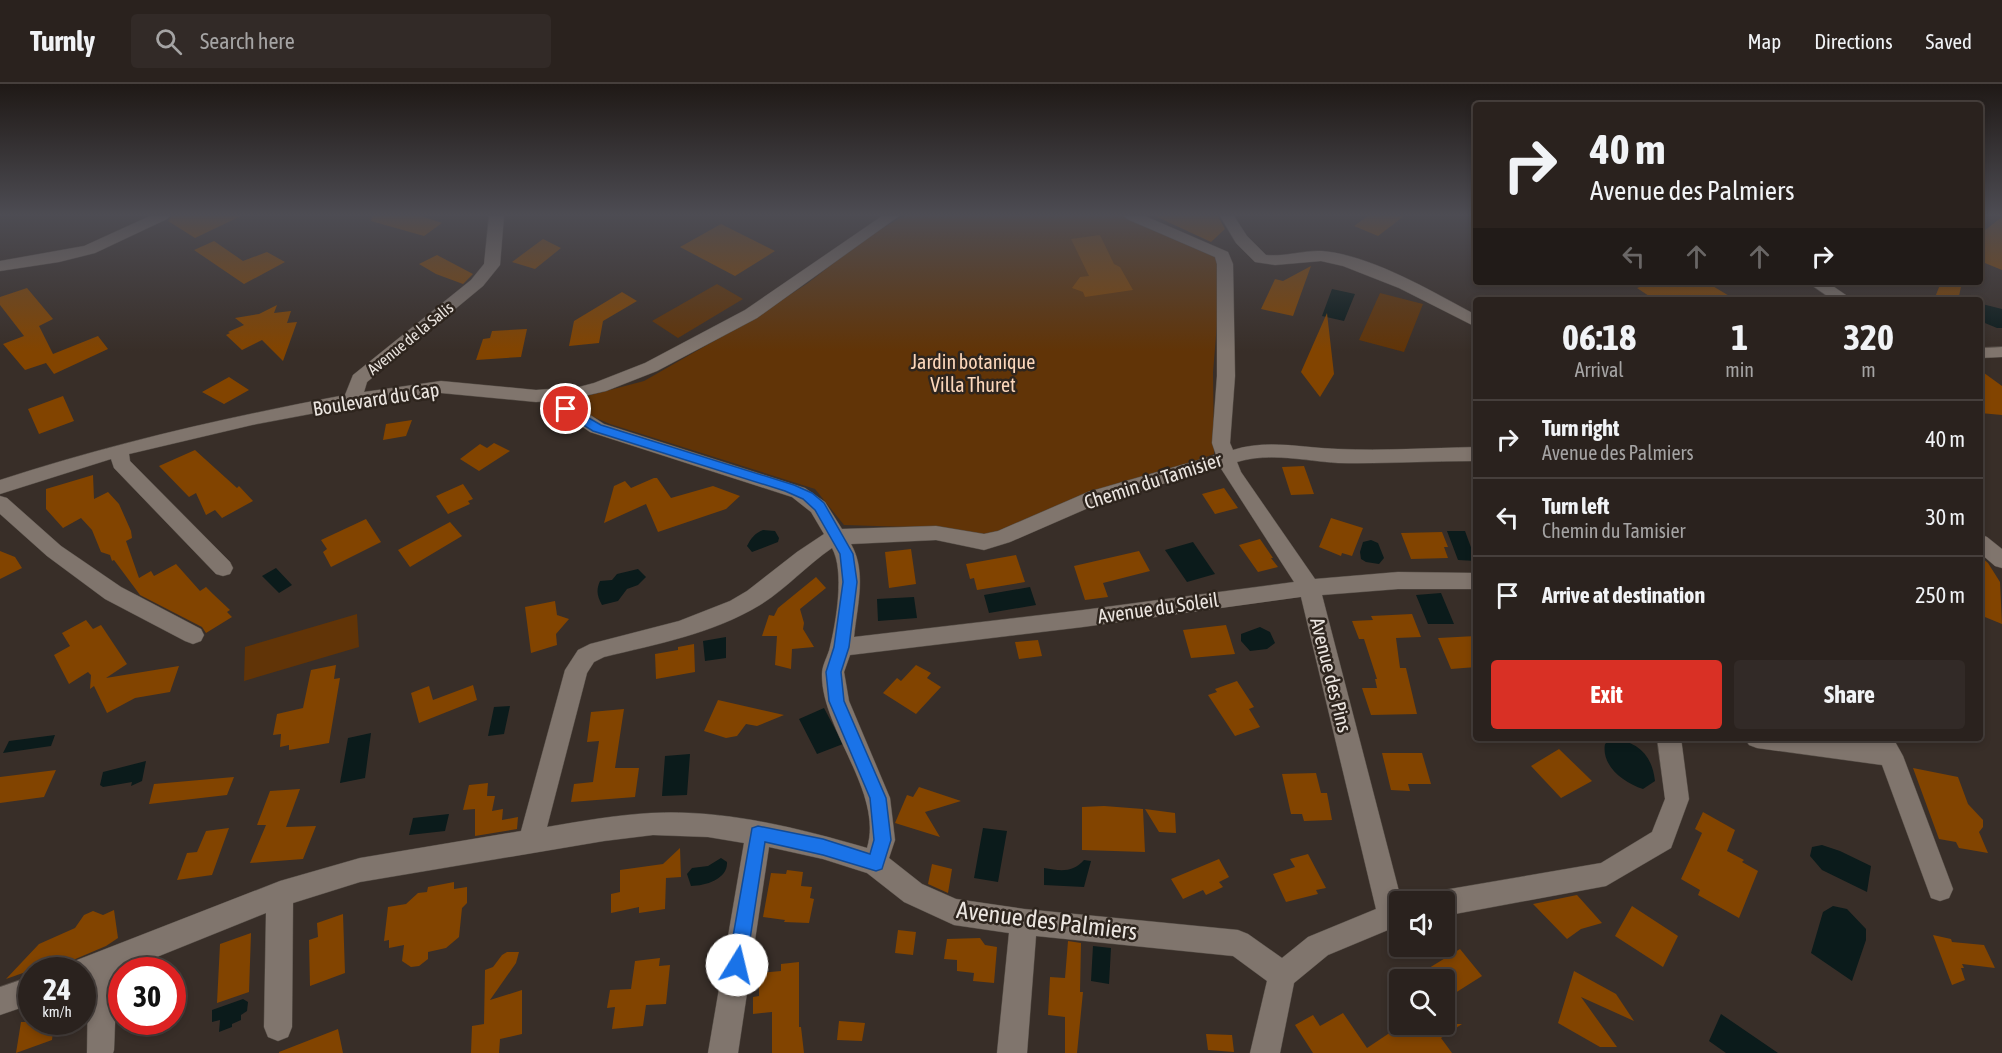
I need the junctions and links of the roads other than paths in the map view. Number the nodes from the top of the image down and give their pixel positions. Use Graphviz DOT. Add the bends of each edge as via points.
graph roads {
  1 [pos="32,261"];
  2 [pos="492,261"];
  3 [pos="827,261"];
  4 [pos="1224,261"];
  5 [pos="1342,261"];
  6 [pos="0,266"];
  7 [pos="1820,285"];
  8 [pos="1840,297"];
  9 [pos="1473,320"];
  10 [pos="2002,352"];
  11 [pos="1983,353"];
  12 [pos="556,395"];
  13 [pos="352,400"];
  14 [pos="119,451"];
  15 [pos="1473,454"];
  16 [pos="1225,458"];
  17 [pos="0,487"];
  18 [pos="0,503"];
  19 [pos="836,537"];
  20 [pos="1983,544"];
  21 [pos="2002,560"];
  22 [pos="223,568"];
  23 [pos="1473,581"];
  24 [pos="1309,587"];
  25 [pos="193,634"];
  26 [pos="842,647"];
  27 [pos="1669,741"];
  28 [pos="1800,741"];
  29 [pos="1885,747"];
  30 [pos="758,833"];
  31 [pos="531,841"];
  32 [pos="876,863"];
  33 [pos="1940,889"];
  34 [pos="1389,891"];
  35 [pos="279,894"];
  36 [pos="1455,901"];
  37 [pos="1389,916"];
  38 [pos="1024,922"];
  39 [pos="96,967"];
  40 [pos="1282,975"];
  41 [pos="18,995"];
  42 [pos="0,1001"];
  43 [pos="96,1003"];
  44 [pos="278,1027"];
  45 [pos="100,1050"];
  46 [pos="723,1053"];
  47 [pos="1012,1053"];
  48 [pos="1264,1053"];
  1 -- 6 [label="street"];
  2 -- 13 [label="street, Avenue de la Salis" via="477,284 359,379"];
  3 -- 12 [label="street, Boulevard du Cap" via="751,314 651,367 600,387"];
  4 -- 16 [label="street" via="1226,376 1221,443"];
  5 -- 9 [label="street" via="1388,277"];
  7 -- 8 [label="street"];
  10 -- 11 [label="street"];
  12 -- 13 [label="street, Boulevard du Cap" via="441,387"];
  12 -- 19 [label="street" via="566,409 597,428 807,496 820,506"];
  13 -- 14 [label="street, Boulevard du Cap"];
  14 -- 17 [label="street, Boulevard du Cap"];
  14 -- 22 [label="street" via="121,463"];
  15 -- 16 [label="street, Chemin du Tamisier" via="1338,456 1273,450"];
  16 -- 19 [label="street, Chemin du Tamisier" via="1095,498 984,542 936,533"];
  16 -- 24 [label="street, Avenue des Pins"];
  18 -- 25 [label="street" via="54,550 113,593"];
  19 -- 26 [label="street" via="846,554 850,582"];
  19 -- 31 [label="street" via="818,546 754,597 716,616 598,650 586,657 576,670"];
  20 -- 21 [label="street"];
  23 -- 24 [label="street, Avenue du Soleil"];
  24 -- 26 [label="street, Avenue du Soleil" via="1163,609"];
  24 -- 34 [label="street, Avenue des Pins"];
  26 -- 32 [label="street" via="833,672 837,701 878,798 882,840"];
  27 -- 36 [label="street" via="1677,798 1662,840 1606,874"];
  28 -- 29 [label="street"];
  29 -- 33 [label="street"];
  30 -- 31 [label="street, Avenue des Palmiers" via="653,824"];
  30 -- 32 [label="street, Avenue des Palmiers"];
  30 -- 46 [label="street"];
  31 -- 35 [label="street, Avenue des Palmiers" via="360,870"];
  32 -- 38 [label="street, Avenue des Palmiers" via="914,893 954,912"];
  35 -- 39 [label="street, Avenue des Palmiers"];
  35 -- 44 [label="street"];
  37 -- 40 [label="street" via="1318,946"];
  38 -- 40 [label="street, Avenue des Palmiers" via="1238,943"];
  38 -- 47 [label="street"];
  40 -- 48 [label="street"];
  41 -- 42 [label="street"];
  43 -- 45 [label="street"];
}
